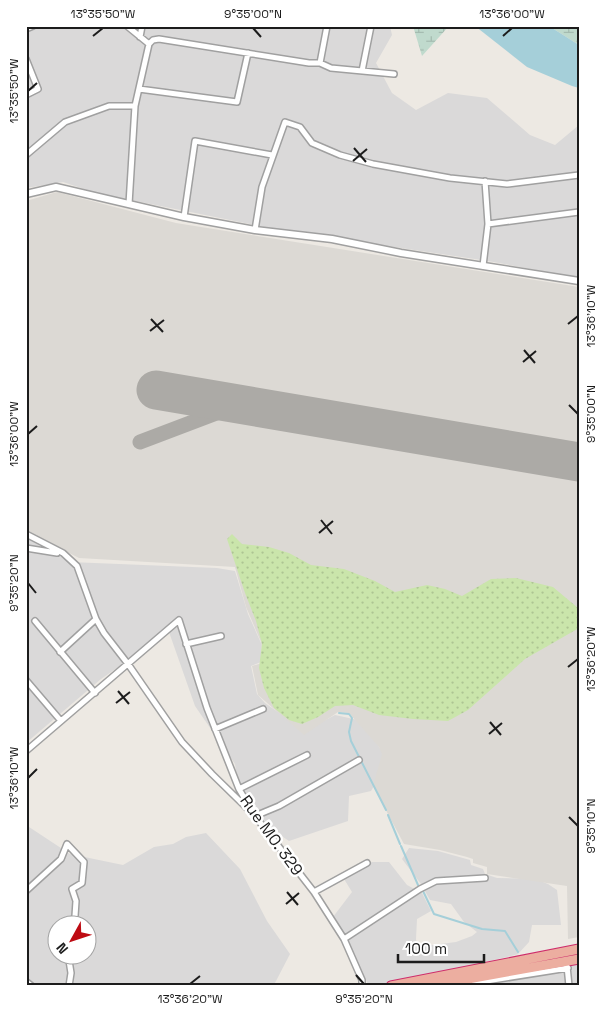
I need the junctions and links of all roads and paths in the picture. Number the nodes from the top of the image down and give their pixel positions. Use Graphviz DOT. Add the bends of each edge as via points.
graph roads {
  1 [pos="33,26"];
  2 [pos="127,26"];
  3 [pos="142,26"];
  4 [pos="327,26"];
  5 [pos="371,26"];
  6 [pos="26,29"];
  7 [pos="140,37"];
  8 [pos="149,44"];
  9 [pos="248,54"];
  10 [pos="26,59"];
  11 [pos="320,63"];
  12 [pos="362,71"];
  13 [pos="394,74"];
  14 [pos="139,90"];
  15 [pos="26,95"];
  16 [pos="136,106"];
  17 [pos="26,154"];
  18 [pos="272,155"];
  19 [pos="579,175"];
  20 [pos="485,181"];
  21 [pos="26,194"];
  22 [pos="129,204"];
  23 [pos="579,212"];
  24 [pos="184,217"];
  25 [pos="488,224"];
  26 [pos="255,230"];
  27 [pos="483,266"];
  28 [pos="579,281"];
  29 [pos="26,534"];
  30 [pos="26,548"];
  31 [pos="63,554"];
  32 [pos="96,619"];
  33 [pos="35,621"];
  34 [pos="221,636"];
  35 [pos="186,644"];
  36 [pos="60,652"];
  37 [pos="128,664"];
  38 [pos="26,680"];
  39 [pos="95,692"];
  40 [pos="263,709"];
  41 [pos="61,721"];
  42 [pos="215,729"];
  43 [pos="26,751"];
  44 [pos="307,755"];
  45 [pos="358,760"];
  46 [pos="239,789"];
  47 [pos="255,816"];
  48 [pos="367,863"];
  49 [pos="486,878"];
  50 [pos="26,891"];
  51 [pos="314,892"];
  52 [pos="75,914"];
  53 [pos="344,939"];
  54 [pos="579,949"];
  55 [pos="579,959"];
  56 [pos="69,964"];
  57 [pos="567,965"];
  58 [pos="26,982"];
  59 [pos="474,983"];
  60 [pos="31,986"];
  61 [pos="69,986"];
  62 [pos="362,986"];
  63 [pos="391,986"];
  64 [pos="429,986"];
  65 [pos="569,986"];
  1 -- 6 [label="street"];
  2 -- 7 [label="street"];
  3 -- 7 [label="street"];
  4 -- 11 [label="street"];
  5 -- 12 [label="street"];
  7 -- 8 [label="street"];
  8 -- 9 [label="street" via="159,39"];
  8 -- 14 [label="street"];
  9 -- 11 [label="street"];
  9 -- 14 [label="street" via="237,102"];
  10 -- 15 [label="street" via="38,89"];
  11 -- 12 [label="street" via="331,68"];
  12 -- 13 [label="street"];
  14 -- 16 [label="street"];
  16 -- 17 [label="street" via="109,106 65,122"];
  16 -- 22 [label="street"];
  18 -- 20 [label="street" via="285,122 300,127 312,143 340,155 372,164"];
  18 -- 24 [label="street" via="195,141"];
  18 -- 26 [label="street" via="262,187"];
  19 -- 20 [label="street" via="507,184"];
  20 -- 25 [label="street"];
  21 -- 22 [label="street" via="56,187"];
  22 -- 24 [label="street"];
  23 -- 25 [label="street"];
  24 -- 26 [label="street"];
  25 -- 27 [label="street"];
  26 -- 27 [label="street" via="332,239"];
  27 -- 28 [label="street"];
  29 -- 31 [label="street"];
  30 -- 31 [label="street"];
  31 -- 32 [label="street" via="77,566"];
  32 -- 36 [label="street"];
  32 -- 37 [label="street"];
  33 -- 36 [label="street"];
  34 -- 35 [label="street"];
  35 -- 37 [label="street, Rue MO. 329" via="179,620"];
  35 -- 42 [label="street, Rue MO. 329"];
  36 -- 39 [label="street"];
  37 -- 39 [label="street"];
  37 -- 47 [label="street" via="182,742"];
  38 -- 41 [label="street"];
  39 -- 41 [label="street"];
  40 -- 42 [label="street"];
  41 -- 43 [label="street"];
  42 -- 46 [label="street, Rue MO. 329"];
  44 -- 46 [label="street"];
  45 -- 47 [label="street" via="279,806"];
  46 -- 47 [label="street, Rue MO. 329"];
  47 -- 51 [label="street, Rue MO. 329"];
  48 -- 51 [label="street"];
  49 -- 53 [label="street" via="436,881"];
  50 -- 52 [label="street" via="61,859 66,844 84,862 82,882 72,888"];
  51 -- 53 [label="street, Rue MO. 329"];
  53 -- 62 [label="street, Rue MO. 329"];
  54 -- 63 [label="highway"];
  55 -- 57 [label="highway"];
  56 -- 61 [label="street"];
  57 -- 59 [label="street"];
  57 -- 64 [label="highway"];
  57 -- 65 [label="street"];
  58 -- 60 [label="street"];
}
